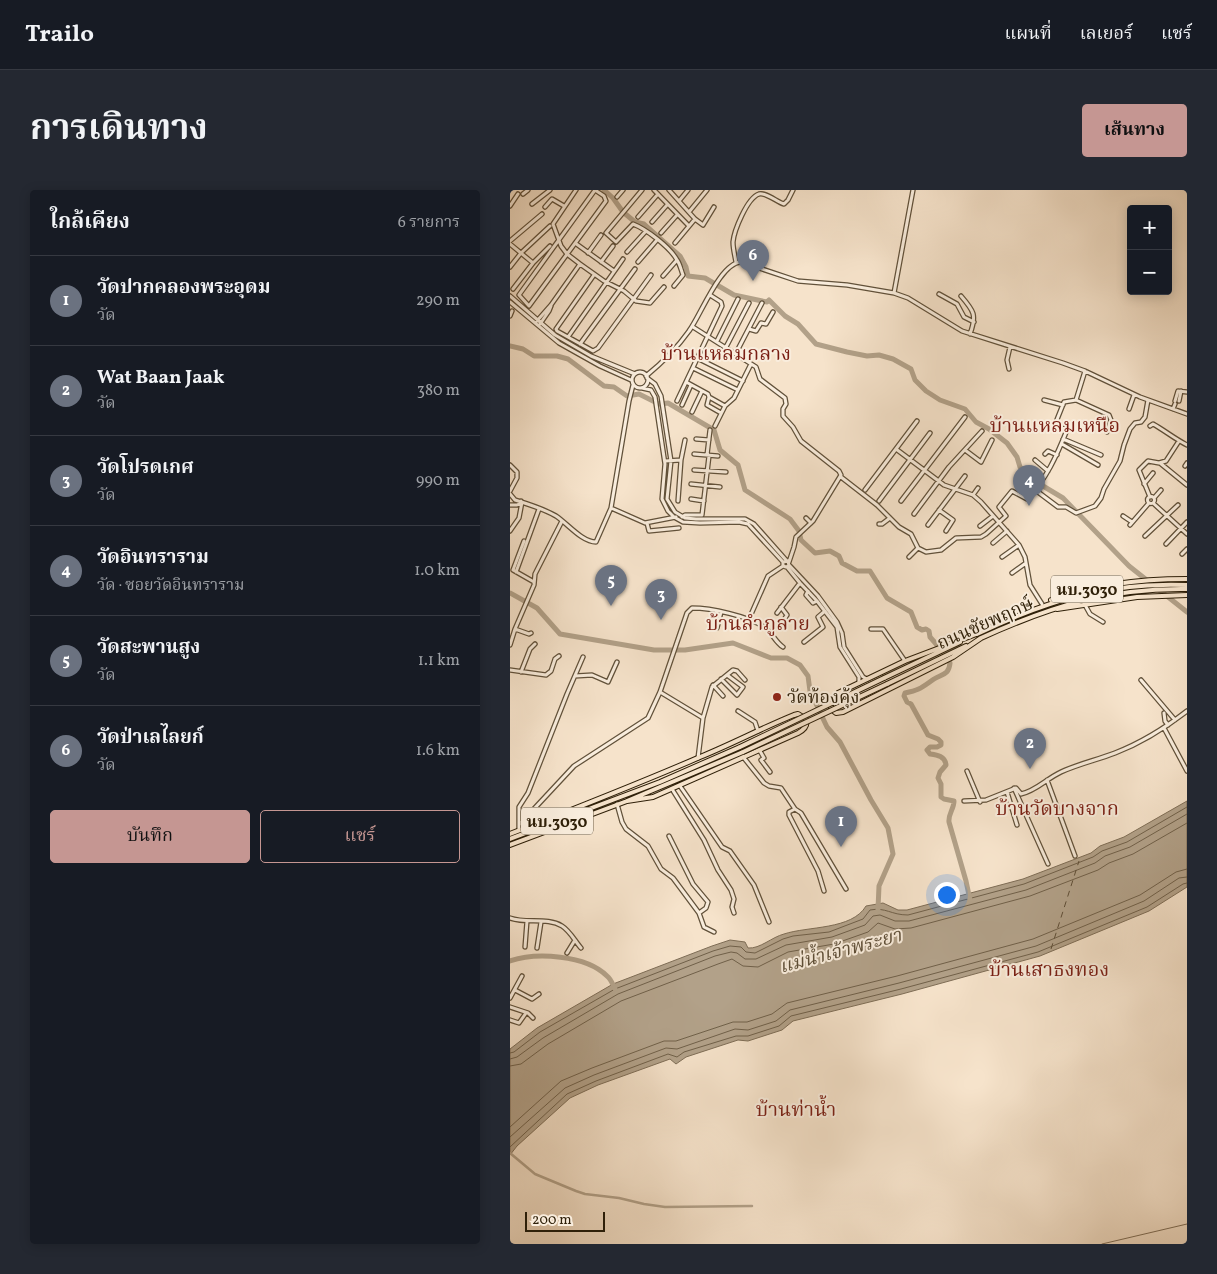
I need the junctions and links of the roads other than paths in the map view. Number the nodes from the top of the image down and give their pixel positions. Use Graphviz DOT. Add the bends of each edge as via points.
graph roads {
  1 [pos="528,190"];
  2 [pos="550,190"];
  3 [pos="576,190"];
  4 [pos="595,190"];
  5 [pos="623,190"];
  6 [pos="642,190"];
  7 [pos="654,190"];
  8 [pos="669,190"];
  9 [pos="688,190"];
  10 [pos="707,190"];
  11 [pos="793,190"];
  12 [pos="913,190"];
  13 [pos="518,194"];
  14 [pos="523,194"];
  15 [pos="658,194"];
  16 [pos="617,197"];
  17 [pos="679,201"];
  18 [pos="532,204"];
  19 [pos="667,205"];
  20 [pos="510,206"];
  21 [pos="564,206"];
  22 [pos="544,207"];
  23 [pos="714,207"];
  24 [pos="689,212"];
  25 [pos="542,214"];
  26 [pos="677,215"];
  27 [pos="638,217"];
  28 [pos="695,219"];
  29 [pos="652,222"];
  30 [pos="550,226"];
  31 [pos="689,226"];
  32 [pos="646,231"];
  33 [pos="662,233"];
  34 [pos="601,236"];
  35 [pos="657,240"];
  36 [pos="558,241"];
  37 [pos="510,243"];
  38 [pos="575,243"];
  39 [pos="675,243"];
  40 [pos="550,246"];
  41 [pos="613,246"];
  42 [pos="627,252"];
  43 [pos="521,253"];
  44 [pos="588,253"];
  45 [pos="567,254"];
  46 [pos="624,258"];
  47 [pos="677,260"];
  48 [pos="601,262"];
  49 [pos="638,262"];
  50 [pos="736,262"];
  51 [pos="533,263"];
  52 [pos="580,264"];
  53 [pos="510,267"];
  54 [pos="635,269"];
  55 [pos="614,271"];
  56 [pos="594,275"];
  57 [pos="651,275"];
  58 [pos="663,276"];
  59 [pos="607,282"];
  60 [pos="674,286"];
  61 [pos="664,287"];
  62 [pos="513,289"];
  63 [pos="620,289"];
  64 [pos="894,293"];
  65 [pos="939,294"];
  66 [pos="710,295"];
  67 [pos="510,296"];
  68 [pos="961,296"];
  69 [pos="633,299"];
  70 [pos="738,299"];
  71 [pos="510,302"];
  72 [pos="749,303"];
  73 [pos="762,303"];
  74 [pos="512,311"];
  75 [pos="773,312"];
  76 [pos="510,316"];
  77 [pos="974,322"];
  78 [pos="538,324"];
  79 [pos="693,327"];
  80 [pos="749,329"];
  81 [pos="970,334"];
  82 [pos="707,335"];
  83 [pos="568,337"];
  84 [pos="717,341"];
  85 [pos="580,344"];
  86 [pos="1010,346"];
  87 [pos="726,347"];
  88 [pos="736,353"];
  89 [pos="596,358"];
  90 [pos="697,358"];
  91 [pos="594,362"];
  92 [pos="751,364"];
  93 [pos="693,368"];
  94 [pos="1009,369"];
  95 [pos="1085,371"];
  96 [pos="635,374"];
  97 [pos="647,377"];
  98 [pos="631,380"];
  99 [pos="743,381"];
  100 [pos="686,382"];
  101 [pos="691,385"];
  102 [pos="633,386"];
  103 [pos="642,388"];
  104 [pos="702,390"];
  105 [pos="738,390"];
  106 [pos="1187,392"];
  107 [pos="1134,394"];
  108 [pos="709,398"];
  109 [pos="1044,400"];
  110 [pos="1076,400"];
  111 [pos="1148,400"];
  112 [pos="677,401"];
  113 [pos="682,405"];
  114 [pos="1063,405"];
  115 [pos="725,406"];
  116 [pos="1129,409"];
  117 [pos="1175,410"];
  118 [pos="692,412"];
  119 [pos="721,413"];
  120 [pos="1187,414"];
  121 [pos="965,417"];
  122 [pos="917,421"];
  123 [pos="715,426"];
  124 [pos="1150,426"];
  125 [pos="710,430"];
  126 [pos="982,431"];
  127 [pos="1107,432"];
  128 [pos="930,433"];
  129 [pos="667,437"];
  130 [pos="661,438"];
  131 [pos="696,439"];
  132 [pos="1064,439"];
  133 [pos="685,440"];
  134 [pos="708,440"];
  135 [pos="992,440"];
  136 [pos="1179,440"];
  137 [pos="1062,444"];
  138 [pos="1187,445"];
  139 [pos="896,449"];
  140 [pos="965,450"];
  141 [pos="694,454"];
  142 [pos="1045,454"];
  143 [pos="708,455"];
  144 [pos="1056,455"];
  145 [pos="1102,455"];
  146 [pos="718,456"];
  147 [pos="910,459"];
  148 [pos="681,460"];
  149 [pos="1035,460"];
  150 [pos="665,461"];
  151 [pos="671,461"];
  152 [pos="1160,463"];
  153 [pos="510,465"];
  154 [pos="1098,465"];
  155 [pos="694,470"];
  156 [pos="708,470"];
  157 [pos="924,470"];
  158 [pos="1048,471"];
  159 [pos="726,472"];
  160 [pos="1153,473"];
  161 [pos="965,476"];
  162 [pos="841,477"];
  163 [pos="938,482"];
  164 [pos="691,484"];
  165 [pos="1144,484"];
  166 [pos="1187,485"];
  167 [pos="706,486"];
  168 [pos="720,487"];
  169 [pos="978,488"];
  170 [pos="955,489"];
  171 [pos="865,490"];
  172 [pos="1034,490"];
  173 [pos="1161,490"];
  174 [pos="510,493"];
  175 [pos="973,495"];
  176 [pos="1152,497"];
  177 [pos="691,499"];
  178 [pos="879,500"];
  179 [pos="678,501"];
  180 [pos="704,501"];
  181 [pos="901,501"];
  182 [pos="521,502"];
  183 [pos="1151,503"];
  184 [pos="510,504"];
  185 [pos="1178,505"];
  186 [pos="611,508"];
  187 [pos="540,509"];
  188 [pos="939,510"];
  189 [pos="914,514"];
  190 [pos="676,516"];
  191 [pos="994,516"];
  192 [pos="1123,516"];
  193 [pos="1168,516"];
  194 [pos="702,518"];
  195 [pos="806,518"];
  196 [pos="890,518"];
  197 [pos="562,521"];
  198 [pos="1187,522"];
  199 [pos="647,523"];
  200 [pos="811,523"];
  201 [pos="1000,523"];
  202 [pos="879,524"];
  203 [pos="928,526"];
  204 [pos="980,526"];
  205 [pos="679,528"];
  206 [pos="1181,528"];
  207 [pos="510,531"];
  208 [pos="946,531"];
  209 [pos="1007,531"];
  210 [pos="1187,534"];
  211 [pos="1145,536"];
  212 [pos="524,541"];
  213 [pos="992,543"];
  214 [pos="1166,544"];
  215 [pos="1020,545"];
  216 [pos="918,548"];
  217 [pos="1187,549"];
  218 [pos="1182,554"];
  219 [pos="908,557"];
  220 [pos="1002,557"];
  221 [pos="1026,563"];
  222 [pos="786,564"];
  223 [pos="516,572"];
  224 [pos="1012,572"];
  225 [pos="1187,579"];
  226 [pos="534,582"];
  227 [pos="800,583"];
  228 [pos="1187,585"];
  229 [pos="1187,590"];
  230 [pos="1187,595"];
  231 [pos="1042,604"];
  232 [pos="1084,604"];
  233 [pos="781,608"];
  234 [pos="1036,608"];
  235 [pos="825,611"];
  236 [pos="1044,611"];
  237 [pos="721,612"];
  238 [pos="777,613"];
  239 [pos="749,619"];
  240 [pos="1103,622"];
  241 [pos="782,623"];
  242 [pos="717,628"];
  243 [pos="515,629"];
  244 [pos="871,629"];
  245 [pos="531,633"];
  246 [pos="978,633"];
  247 [pos="981,638"];
  248 [pos="804,642"];
  249 [pos="535,644"];
  250 [pos="510,645"];
  251 [pos="783,647"];
  252 [pos="559,656"];
  253 [pos="584,657"];
  254 [pos="849,657"];
  255 [pos="905,661"];
  256 [pos="617,662"];
  257 [pos="510,670"];
  258 [pos="521,672"];
  259 [pos="727,675"];
  260 [pos="574,676"];
  261 [pos="868,678"];
  262 [pos="721,679"];
  263 [pos="745,680"];
  264 [pos="1141,680"];
  265 [pos="859,683"];
  266 [pos="713,685"];
  267 [pos="660,692"];
  268 [pos="723,696"];
  269 [pos="1187,710"];
  270 [pos="738,712"];
  271 [pos="1164,713"];
  272 [pos="704,718"];
  273 [pos="1174,720"];
  274 [pos="1168,725"];
  275 [pos="1164,728"];
  276 [pos="758,732"];
  277 [pos="760,751"];
  278 [pos="698,758"];
  279 [pos="744,758"];
  280 [pos="967,771"];
  281 [pos="1187,771"];
  282 [pos="770,772"];
  283 [pos="1047,780"];
  284 [pos="680,786"];
  285 [pos="1014,788"];
  286 [pos="672,790"];
  287 [pos="1007,792"];
  288 [pos="627,801"];
  289 [pos="964,801"];
  290 [pos="980,802"];
  291 [pos="604,803"];
  292 [pos="618,804"];
  293 [pos="795,809"];
  294 [pos="569,812"];
  295 [pos="1017,825"];
  296 [pos="519,828"];
  297 [pos="510,834"];
  298 [pos="670,836"];
  299 [pos="510,839"];
  300 [pos="510,845"];
  301 [pos="1075,856"];
  302 [pos="1048,864"];
  303 [pos="846,889"];
  304 [pos="824,891"];
  305 [pos="699,913"];
  306 [pos="734,913"];
  307 [pos="510,918"];
  308 [pos="527,921"];
  309 [pos="541,922"];
  310 [pos="769,922"];
  311 [pos="714,932"];
  312 [pos="575,940"];
  313 [pos="525,947"];
  314 [pos="537,948"];
  315 [pos="581,948"];
  316 [pos="567,953"];
  317 [pos="522,976"];
  318 [pos="515,990"];
  319 [pos="539,994"];
  320 [pos="510,998"];
  321 [pos="510,1007"];
  322 [pos="526,1013"];
  323 [pos="534,1018"];
  324 [pos="510,1020"];
  1 -- 14 [label="street"];
  2 -- 18 [label="street"];
  3 -- 21 [label="street"];
  4 -- 36 [label="street"];
  4 -- 38 [label="street" via="606,201"];
  5 -- 16 [label="street"];
  6 -- 32 [label="street" via="606,233 616,242 633,224"];
  7 -- 15 [label="street"];
  8 -- 17 [label="street"];
  9 -- 17 [label="street"];
  10 -- 24 [label="street"];
  11 -- 50 [label="street" via="784,204 761,194 749,203 734,235"];
  12 -- 64 [label="street"];
  13 -- 20 [label="street"];
  15 -- 19 [label="street"];
  15 -- 27 [label="street"];
  17 -- 24 [label="street"];
  19 -- 26 [label="street"];
  19 -- 29 [label="street"];
  21 -- 22 [label="street" via="552,199"];
  21 -- 36 [label="street" via="553,224"];
  23 -- 28 [label="street" via="703,225"];
  24 -- 28 [label="street"];
  25 -- 37 [label="street"];
  26 -- 31 [label="street"];
  26 -- 33 [label="street"];
  28 -- 31 [label="street"];
  30 -- 43 [label="street"];
  31 -- 39 [label="street"];
  32 -- 35 [label="street"];
  32 -- 42 [label="street"];
  34 -- 44 [label="street"];
  35 -- 47 [label="street"];
  35 -- 49 [label="street"];
  36 -- 45 [label="street"];
  36 -- 45 [label="street" via="519,295 529,306"];
  37 -- 43 [label="street"];
  38 -- 44 [label="street"];
  38 -- 45 [label="street"];
  40 -- 51 [label="street"];
  41 -- 48 [label="street"];
  43 -- 51 [label="street"];
  43 -- 53 [label="street"];
  44 -- 48 [label="street"];
  45 -- 52 [label="street"];
  46 -- 55 [label="street"];
  47 -- 58 [label="street"];
  47 -- 60 [label="street" via="683,275"];
  48 -- 55 [label="street"];
  50 -- 64 [label="street" via="798,281"];
  50 -- 66 [label="street"];
  51 -- 62 [label="street"];
  52 -- 56 [label="street"];
  52 -- 78 [label="street"];
  54 -- 63 [label="street"];
  55 -- 59 [label="street"];
  56 -- 59 [label="street"];
  56 -- 83 [label="street" via="557,327 557,331"];
  57 -- 69 [label="street"];
  59 -- 63 [label="street"];
  59 -- 83 [label="street"];
  61 -- 69 [label="street" via="650,303"];
  63 -- 69 [label="street"];
  63 -- 85 [label="street"];
  64 -- 81 [label="street"];
  65 -- 77 [label="street" via="957,304 964,317"];
  66 -- 79 [label="street"];
  66 -- 82 [label="street" via="722,304"];
  67 -- 78 [label="street"];
  68 -- 77 [label="street" via="972,309"];
  69 -- 85 [label="street" via="598,348 593,350"];
  70 -- 84 [label="street"];
  71 -- 78 [label="street"];
  72 -- 87 [label="street"];
  73 -- 80 [label="street"];
  74 -- 76 [label="street"];
  75 -- 80 [label="street" via="766,324 761,323 756,331"];
  77 -- 81 [label="street"];
  78 -- 89 [label="street"];
  78 -- 91 [label="street" via="559,343"];
  79 -- 82 [label="street"];
  79 -- 97 [label="street"];
  80 -- 88 [label="street"];
  81 -- 86 [label="street"];
  82 -- 84 [label="street"];
  82 -- 90 [label="street"];
  83 -- 85 [label="street"];
  84 -- 87 [label="street"];
  86 -- 94 [label="street"];
  86 -- 95 [label="street"];
  87 -- 88 [label="street"];
  88 -- 92 [label="street"];
  89 -- 91 [label="street"];
  89 -- 96 [label="street"];
  90 -- 93 [label="street"];
  90 -- 99 [label="street"];
  91 -- 98 [label="street"];
  92 -- 99 [label="street"];
  92 -- 162 [label="street" via="757,368 759,378 785,398 783,416 801,441 839,471"];
  93 -- 100 [label="street"];
  93 -- 105 [label="street"];
  95 -- 107 [label="street"];
  95 -- 110 [label="street"];
  96 -- 97 [label="street" via="642,372"];
  96 -- 98 [label="street"];
  97 -- 103 [label="street"];
  97 -- 129 [label="street" via="661,396"];
  98 -- 102 [label="street"];
  99 -- 105 [label="street"];
  100 -- 101 [label="street"];
  100 -- 112 [label="street"];
  101 -- 104 [label="street"];
  101 -- 113 [label="street"];
  102 -- 103 [label="street"];
  102 -- 186 [label="street"];
  103 -- 130 [label="street" via="651,390 655,397"];
  104 -- 108 [label="street"];
  104 -- 118 [label="street"];
  105 -- 115 [label="street"];
  106 -- 117 [label="street" via="1179,391"];
  107 -- 111 [label="street"];
  107 -- 116 [label="street"];
  108 -- 115 [label="street"];
  108 -- 119 [label="street" via="707,405"];
  109 -- 114 [label="street"];
  110 -- 114 [label="street" via="1066,401"];
  110 -- 127 [label="street" via="1109,415 1111,420"];
  111 -- 117 [label="street"];
  111 -- 172 [label="street" via="1142,422 1135,423 1130,429 1120,461 1094,506 1077,513 1058,507"];
  114 -- 132 [label="street" via="1056,424 1067,430"];
  115 -- 119 [label="street"];
  117 -- 120 [label="street"];
  119 -- 123 [label="street"];
  121 -- 157 [label="street"];
  122 -- 139 [label="street"];
  124 -- 136 [label="street" via="1155,424"];
  125 -- 134 [label="street"];
  126 -- 140 [label="street"];
  128 -- 147 [label="street"];
  129 -- 130 [label="street"];
  129 -- 151 [label="street"];
  130 -- 150 [label="street"];
  131 -- 134 [label="street"];
  132 -- 137 [label="street"];
  132 -- 145 [label="street"];
  133 -- 148 [label="street"];
  134 -- 143 [label="street"];
  135 -- 140 [label="street" via="981,462"];
  136 -- 138 [label="street"];
  136 -- 152 [label="street" via="1166,461"];
  137 -- 144 [label="street"];
  137 -- 154 [label="street"];
  139 -- 147 [label="street"];
  139 -- 171 [label="street"];
  140 -- 163 [label="street"];
  141 -- 143 [label="street"];
  142 -- 144 [label="street" via="1048,451"];
  143 -- 146 [label="street"];
  143 -- 156 [label="street"];
  144 -- 158 [label="street"];
  147 -- 157 [label="street"];
  147 -- 178 [label="street"];
  148 -- 151 [label="street"];
  148 -- 179 [label="street"];
  149 -- 158 [label="street"];
  150 -- 151 [label="street"];
  150 -- 190 [label="street" via="662,499 668,511"];
  151 -- 190 [label="street" via="667,499"];
  152 -- 165 [label="street" via="1148,461 1141,467 1139,473"];
  152 -- 166 [label="street"];
  153 -- 174 [label="street" via="517,472 517,478"];
  155 -- 156 [label="street"];
  156 -- 159 [label="street"];
  156 -- 167 [label="street"];
  157 -- 163 [label="street"];
  157 -- 181 [label="street"];
  158 -- 172 [label="street"];
  160 -- 165 [label="street"];
  161 -- 170 [label="street"];
  162 -- 196 [label="street"];
  162 -- 200 [label="street"];
  163 -- 170 [label="street"];
  163 -- 189 [label="street"];
  164 -- 167 [label="street"];
  165 -- 176 [label="street"];
  167 -- 168 [label="street"];
  167 -- 180 [label="street"];
  169 -- 175 [label="street"];
  170 -- 175 [label="street"];
  170 -- 188 [label="street"];
  172 -- 201 [label="street" via="1026,499 1012,491 1000,504 1000,510 1006,516"];
  173 -- 176 [label="street"];
  174 -- 182 [label="street"];
  175 -- 191 [label="street"];
  176 -- 183 [label="street" via="1154,501"];
  177 -- 180 [label="street"];
  180 -- 194 [label="street"];
  182 -- 184 [label="street"];
  182 -- 187 [label="street"];
  182 -- 207 [label="street" via="519,518"];
  183 -- 192 [label="street" via="1131,523"];
  183 -- 193 [label="street"];
  185 -- 193 [label="street"];
  186 -- 197 [label="street" via="596,542 579,535"];
  186 -- 199 [label="street"];
  187 -- 197 [label="street"];
  187 -- 223 [label="street"];
  188 -- 203 [label="street"];
  188 -- 208 [label="street" via="952,520"];
  190 -- 194 [label="street"];
  190 -- 199 [label="street"];
  190 -- 222 [label="street" via="684,522 700,524 744,523 752,527"];
  191 -- 201 [label="street"];
  191 -- 204 [label="street"];
  193 -- 206 [label="street"];
  193 -- 211 [label="street"];
  194 -- 222 [label="street" via="745,519 754,524"];
  195 -- 200 [label="street"];
  196 -- 202 [label="street"];
  196 -- 216 [label="street" via="913,536"];
  197 -- 226 [label="street"];
  198 -- 206 [label="street"];
  199 -- 205 [label="street" via="649,531"];
  200 -- 222 [label="street" via="796,537"];
  201 -- 209 [label="street"];
  201 -- 216 [label="street" via="980,537 956,538 941,550 926,552"];
  206 -- 210 [label="street"];
  206 -- 214 [label="street"];
  209 -- 213 [label="street"];
  209 -- 215 [label="street"];
  212 -- 223 [label="street" via="514,566"];
  215 -- 220 [label="street"];
  215 -- 221 [label="street"];
  216 -- 219 [label="street"];
  217 -- 218 [label="street"];
  221 -- 224 [label="street"];
  221 -- 231 [label="street" via="1030,585"];
  222 -- 227 [label="street"];
  222 -- 239 [label="street" via="768,576"];
  222 -- 254 [label="street" via="818,596 837,622"];
  223 -- 226 [label="street"];
  225 -- 231 [label="main road, ถนนชัยพฤกษ์ / นบ.3030" via="1120,583 1076,591"];
  226 -- 243 [label="street"];
  227 -- 233 [label="street"];
  227 -- 235 [label="street"];
  228 -- 234 [label="main road, ถนนชัยพฤกษ์ / นบ.3030" via="1132,586 1081,594"];
  229 -- 236 [label="main road, ถนนชัยพฤกษ์ / นบ.3030" via="1092,597"];
  230 -- 232 [label="main road, นบ.3030"];
  231 -- 234 [label="main road, ถนนชัยพฤกษ์ / นบ.3030"];
  232 -- 236 [label="main road"];
  232 -- 240 [label="street" via="1090,614"];
  233 -- 238 [label="street"];
  233 -- 241 [label="street" via="787,616"];
  234 -- 246 [label="main road, ถนนชัยพฤกษ์ / นบ.3030"];
  235 -- 248 [label="street" via="818,617 822,627"];
  235 -- 254 [label="street" via="838,630 840,648"];
  236 -- 247 [label="main road, ถนนชัยพฤกษ์ / นบ.3030"];
  237 -- 239 [label="street"];
  237 -- 242 [label="street"];
  237 -- 267 [label="street" via="692,608 687,613"];
  239 -- 251 [label="street" via="765,627"];
  243 -- 245 [label="street"];
  243 -- 250 [label="street"];
  244 -- 255 [label="street" via="883,629"];
  246 -- 255 [label="main road"];
  246 -- 291 [label="main road, ถนนชัยพฤกษ์ / นบ.3030, bridge" via="740,747"];
  247 -- 265 [label="main road" via="892,688 839,713 832,711 830,704 834,697"];
  247 -- 288 [label="main road, ถนนชัยพฤกษ์ / นบ.3030, bridge" via="743,752"];
  249 -- 258 [label="street"];
  252 -- 258 [label="street" via="549,674"];
  253 -- 260 [label="street"];
  254 -- 261 [label="street" via="863,677"];
  254 -- 265 [label="street"];
  255 -- 261 [label="main road"];
  256 -- 260 [label="street" via="607,682 592,675"];
  257 -- 258 [label="street"];
  259 -- 262 [label="street"];
  259 -- 262 [label="street" via="743,687 737,695"];
  259 -- 263 [label="street" via="737,670"];
  260 -- 296 [label="street" via="528,793 519,807"];
  261 -- 265 [label="main road"];
  262 -- 266 [label="street"];
  264 -- 273 [label="street"];
  266 -- 268 [label="street"];
  266 -- 272 [label="street"];
  267 -- 272 [label="street"];
  267 -- 296 [label="street" via="648,718 574,766"];
  269 -- 273 [label="street"];
  270 -- 276 [label="street" via="755,722"];
  271 -- 274 [label="street"];
  272 -- 278 [label="street"];
  273 -- 274 [label="street"];
  274 -- 275 [label="street"];
  275 -- 281 [label="street"];
  275 -- 283 [label="street" via="1128,747"];
  276 -- 277 [label="main road, ถนนชัยพฤกษ์" via="794,715 801,715 806,720 805,728 800,732"];
  276 -- 278 [label="main road, ถนนชัยพฤกษ์"];
  277 -- 279 [label="main road, ถนนชัยพฤกษ์"];
  277 -- 282 [label="street" via="764,758 761,760"];
  278 -- 294 [label="main road, ถนนชัยพฤกษ์"];
  279 -- 284 [label="main road, ถนนชัยพฤกษ์"];
  279 -- 293 [label="street" via="767,785 781,788"];
  280 -- 290 [label="street"];
  283 -- 285 [label="street" via="1029,793 1021,794"];
  283 -- 301 [label="street"];
  284 -- 286 [label="main road, ถนนชัยพฤกษ์"];
  284 -- 310 [label="street" via="754,885"];
  285 -- 287 [label="street"];
  285 -- 302 [label="street"];
  286 -- 288 [label="main road, ถนนชัยพฤกษ์"];
  286 -- 306 [label="street" via="731,890"];
  287 -- 290 [label="street"];
  287 -- 295 [label="street"];
  288 -- 292 [label="main road, ถนนชัยพฤกษ์"];
  289 -- 290 [label="street"];
  291 -- 294 [label="main road"];
  291 -- 299 [label="main road, ถนนชัยพฤกษ์ / นบ.3030"];
  292 -- 300 [label="main road, ถนนชัยพฤกษ์"];
  292 -- 305 [label="street" via="626,830 648,846 661,869 673,878"];
  293 -- 303 [label="street" via="801,813"];
  293 -- 304 [label="street" via="788,812 789,815 818,871"];
  294 -- 296 [label="main road, ถนนชัยพฤกษ์"];
  296 -- 297 [label="main road, ถนนชัยพฤกษ์"];
  298 -- 305 [label="street" via="693,884 708,902"];
  305 -- 311 [label="street" via="704,927"];
  307 -- 308 [label="street"];
  308 -- 309 [label="street"];
  308 -- 313 [label="street"];
  309 -- 312 [label="street" via="562,927"];
  309 -- 314 [label="street"];
  312 -- 315 [label="street"];
  312 -- 316 [label="street"];
  317 -- 318 [label="street"];
  318 -- 319 [label="street" via="532,999"];
  318 -- 320 [label="street"];
  321 -- 322 [label="street"];
  322 -- 323 [label="street"];
  322 -- 324 [label="street" via="519,1023"];
}
